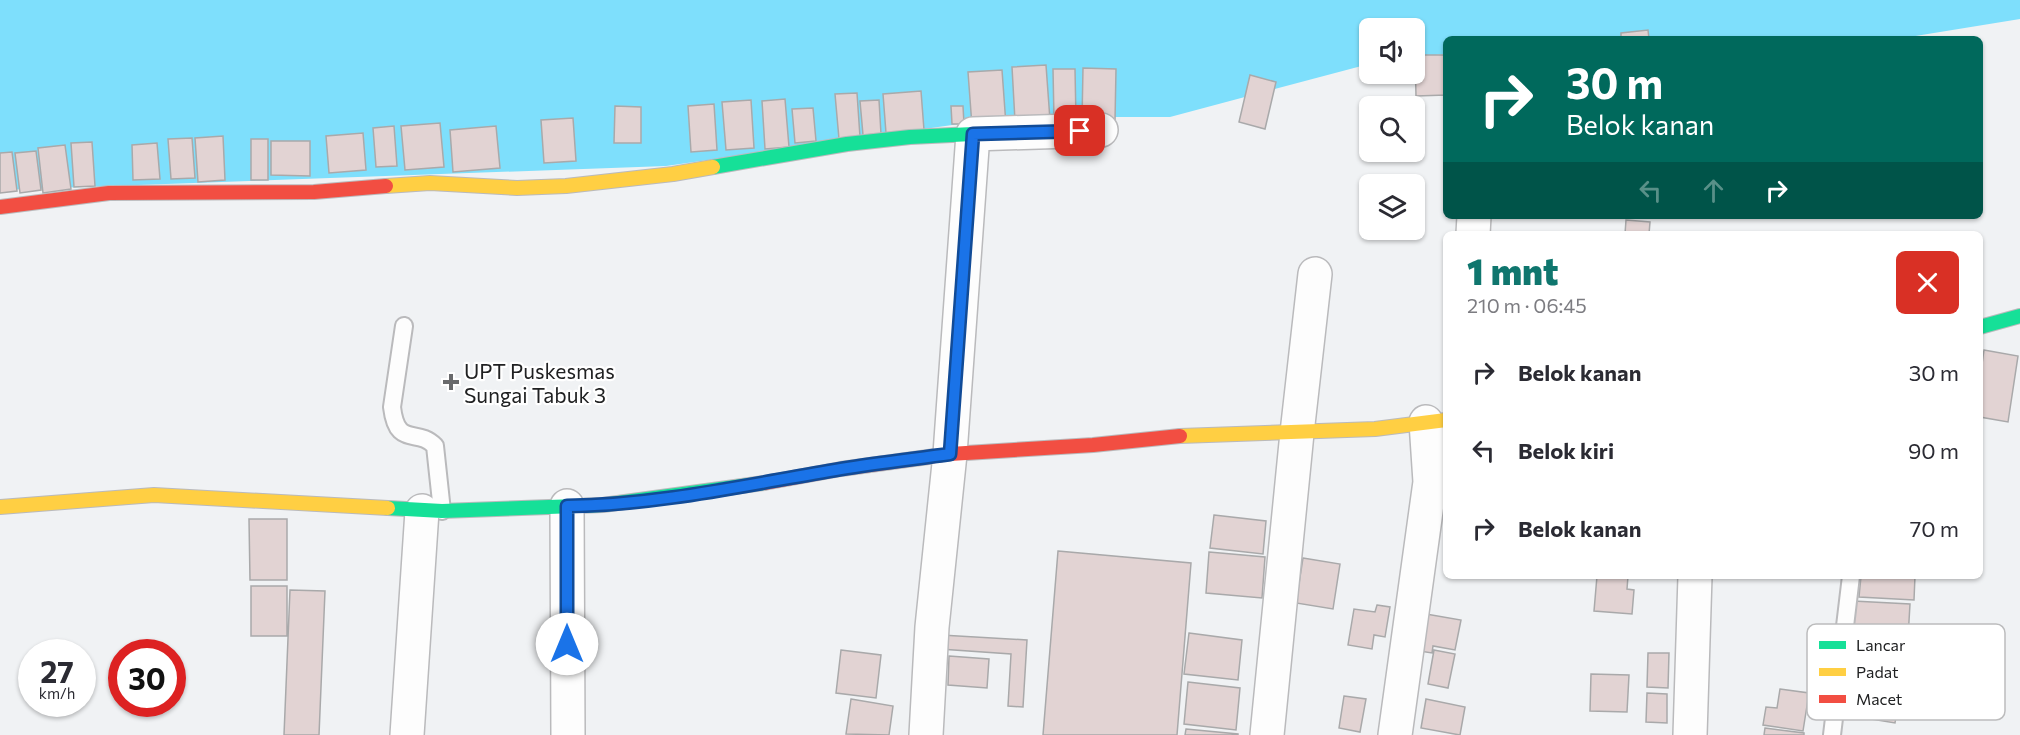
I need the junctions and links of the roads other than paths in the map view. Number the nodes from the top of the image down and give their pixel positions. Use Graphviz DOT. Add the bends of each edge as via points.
graph roads {
  1 [pos="1101,130"];
  2 [pos="973,134"];
  3 [pos="0,207"];
  4 [pos="1315,274"];
  5 [pos="2020,316"];
  6 [pos="404,326"];
  7 [pos="1983,326"];
  8 [pos="1436,421"];
  9 [pos="1296,433"];
  10 [pos="950,454"];
  11 [pos="567,506"];
  12 [pos="0,507"];
  13 [pos="432,511"];
  14 [pos="1695,579"];
  15 [pos="1851,579"];
  16 [pos="1845,624"];
  17 [pos="1834,720"];
  18 [pos="407,735"];
  19 [pos="568,735"];
  20 [pos="926,735"];
  21 [pos="1267,735"];
  22 [pos="1395,735"];
  23 [pos="1690,735"];
  24 [pos="1832,735"];
  1 -- 2 [label="street"];
  2 -- 3 [label="street" via="847,144 673,174 566,186 517,188 430,183 314,192 109,193"];
  2 -- 10 [label="street"];
  4 -- 9 [label="street"];
  5 -- 7 [label="street"];
  6 -- 13 [label="lane" via="393,418 398,429 435,446"];
  8 -- 9 [label="street"];
  8 -- 22 [label="street"];
  9 -- 10 [label="street" via="1172,436"];
  9 -- 21 [label="street"];
  10 -- 11 [label="street" via="656,499"];
  10 -- 20 [label="street" via="932,627"];
  11 -- 13 [label="street"];
  11 -- 19 [label="street"];
  12 -- 13 [label="street" via="154,495"];
  13 -- 18 [label="street"];
  14 -- 23 [label="street"];
  15 -- 16 [label="lane"];
  17 -- 24 [label="lane"];
}
